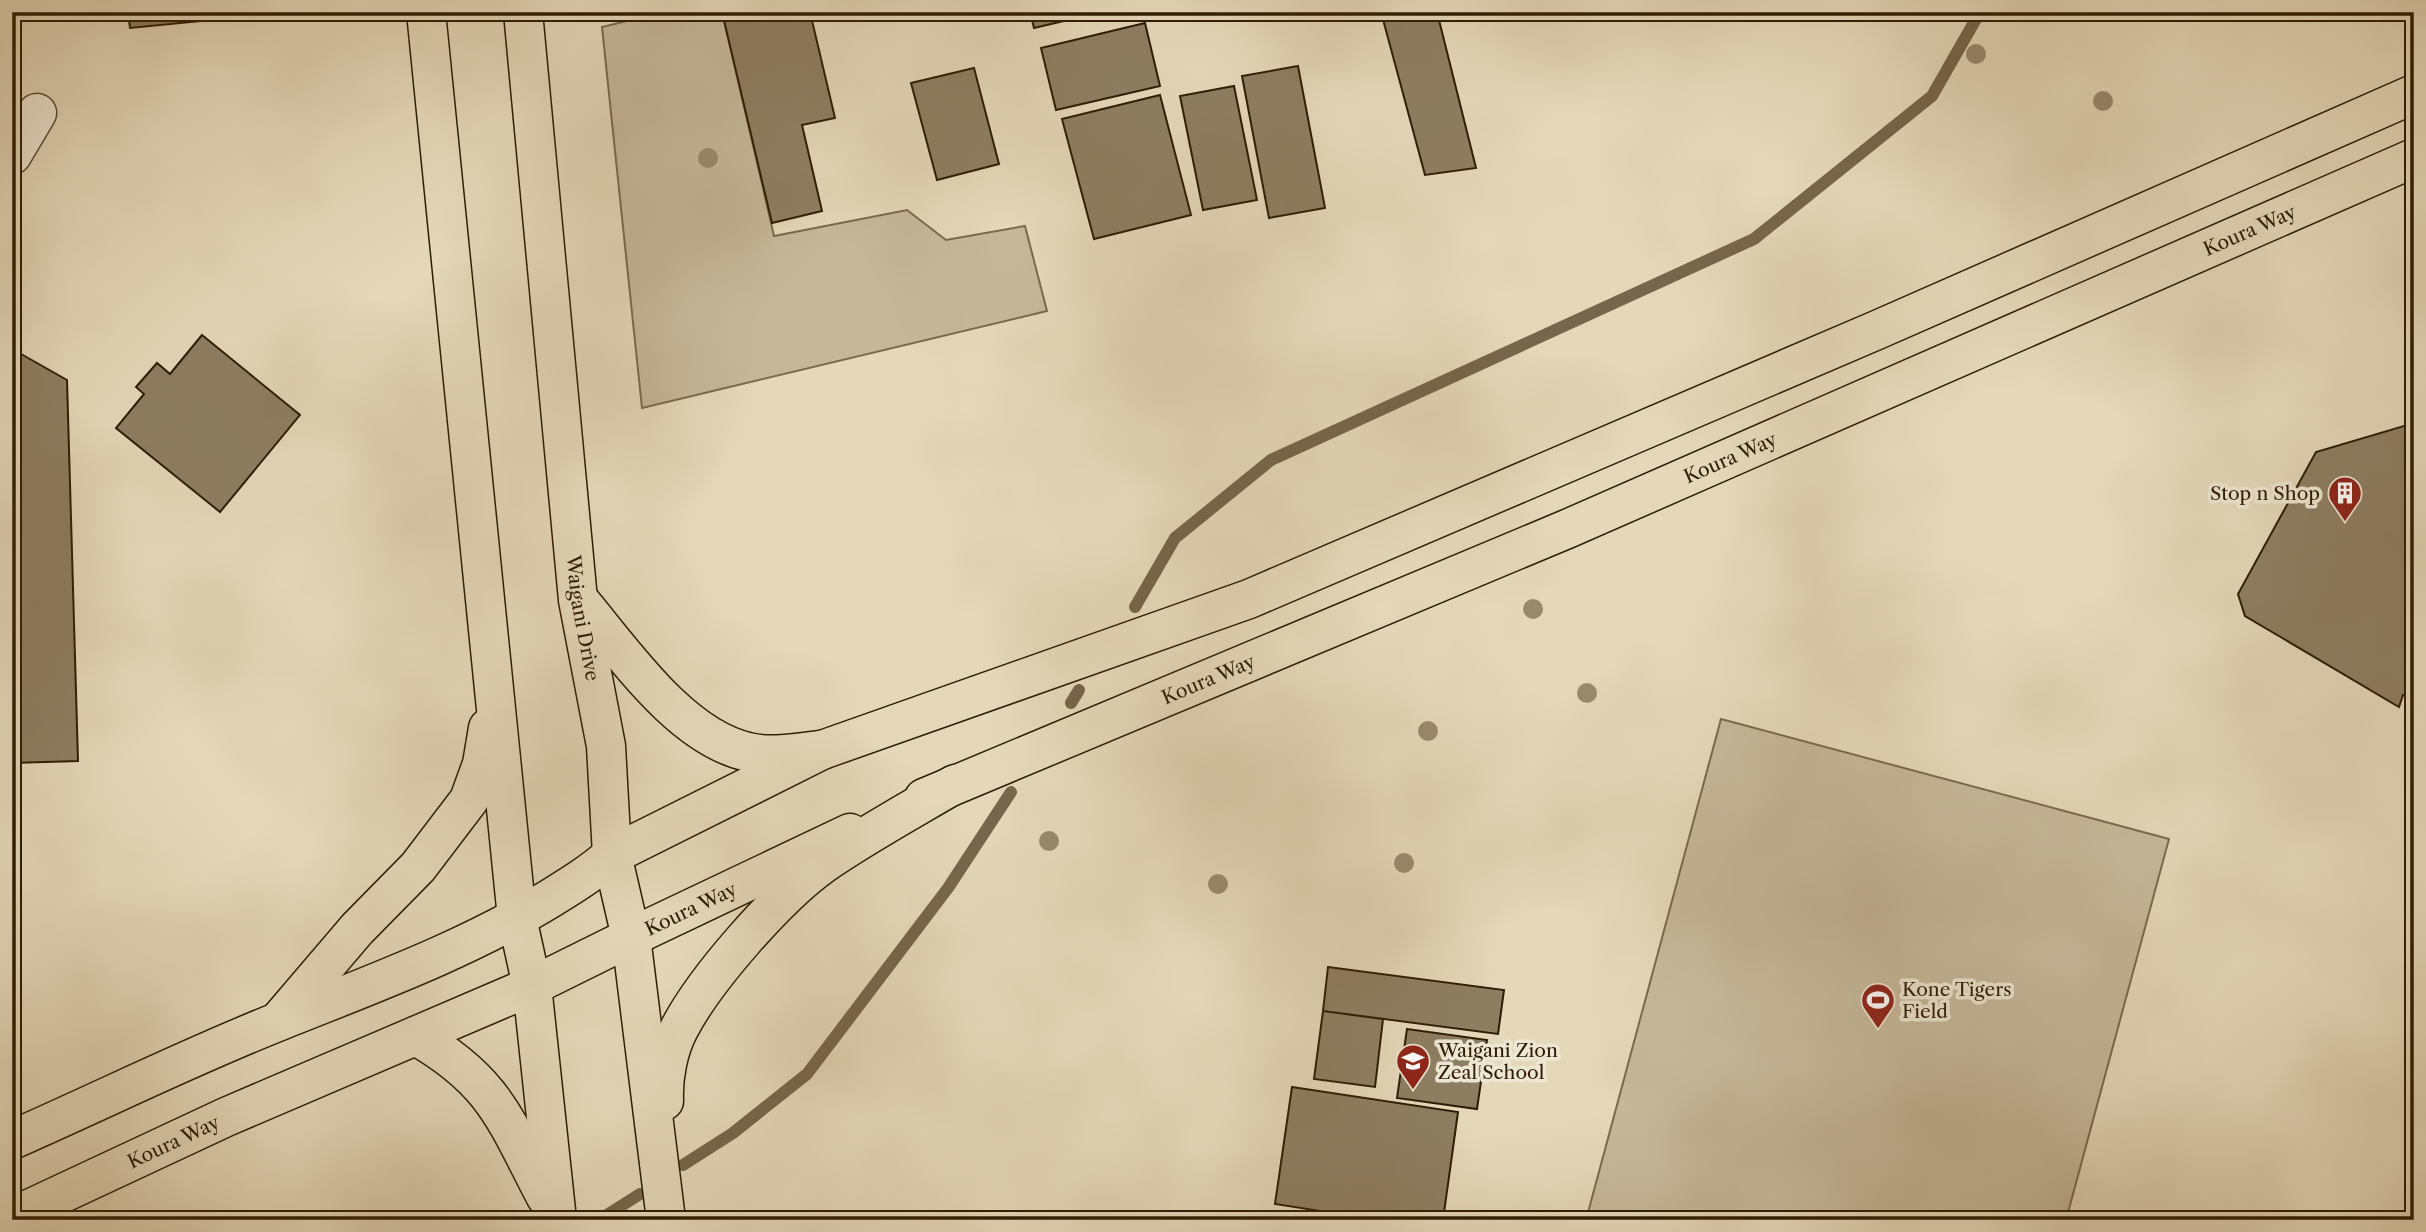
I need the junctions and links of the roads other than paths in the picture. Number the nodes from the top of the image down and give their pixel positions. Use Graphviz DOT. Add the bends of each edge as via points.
graph roads {
  1 [pos="426,12"];
  2 [pos="523,12"];
  3 [pos="2414,94"];
  4 [pos="37,113"];
  5 [pos="12,155"];
  6 [pos="2414,158"];
  7 [pos="578,600"];
  8 [pos="496,687"];
  9 [pos="822,750"];
  10 [pos="955,784"];
  11 [pos="612,855"];
  12 [pos="517,918"];
  13 [pos="631,937"];
  14 [pos="532,986"];
  15 [pos="277,1022"];
  16 [pos="416,1036"];
  17 [pos="12,1140"];
  18 [pos="12,1217"];
  19 [pos="666,1217"];
  20 [pos="557,1219"];
  1 -- 8 [label="main road"];
  2 -- 7 [label="main road, Waigani Drive"];
  3 -- 9 [label="main road" via="1249,599"];
  4 -- 5 [label="street"];
  6 -- 10 [label="main road, Koura Way" via="1567,529"];
  7 -- 9 [label="main road" via="654,690 723,745 750,753"];
  7 -- 11 [label="main road, Waigani Drive" via="606,746"];
  8 -- 12 [label="main road"];
  8 -- 15 [label="main road" via="482,764 469,800 418,867"];
  9 -- 11 [label="main road"];
  10 -- 13 [label="main road, Koura Way"];
  10 -- 19 [label="main road" via="814,872 770,911 698,1000 679,1030 663,1083"];
  11 -- 12 [label="main road"];
  11 -- 13 [label="main road, Waigani Drive"];
  12 -- 14 [label="main road"];
  12 -- 15 [label="main road" via="401,974"];
  13 -- 14 [label="main road, Koura Way"];
  13 -- 19 [label="main road, Waigani Drive"];
  14 -- 16 [label="main road, Koura Way"];
  14 -- 20 [label="main road"];
  15 -- 17 [label="main road"];
  16 -- 18 [label="main road, Koura Way" via="226,1117"];
  16 -- 20 [label="main road" via="464,1067 481,1084 506,1118"];
}
